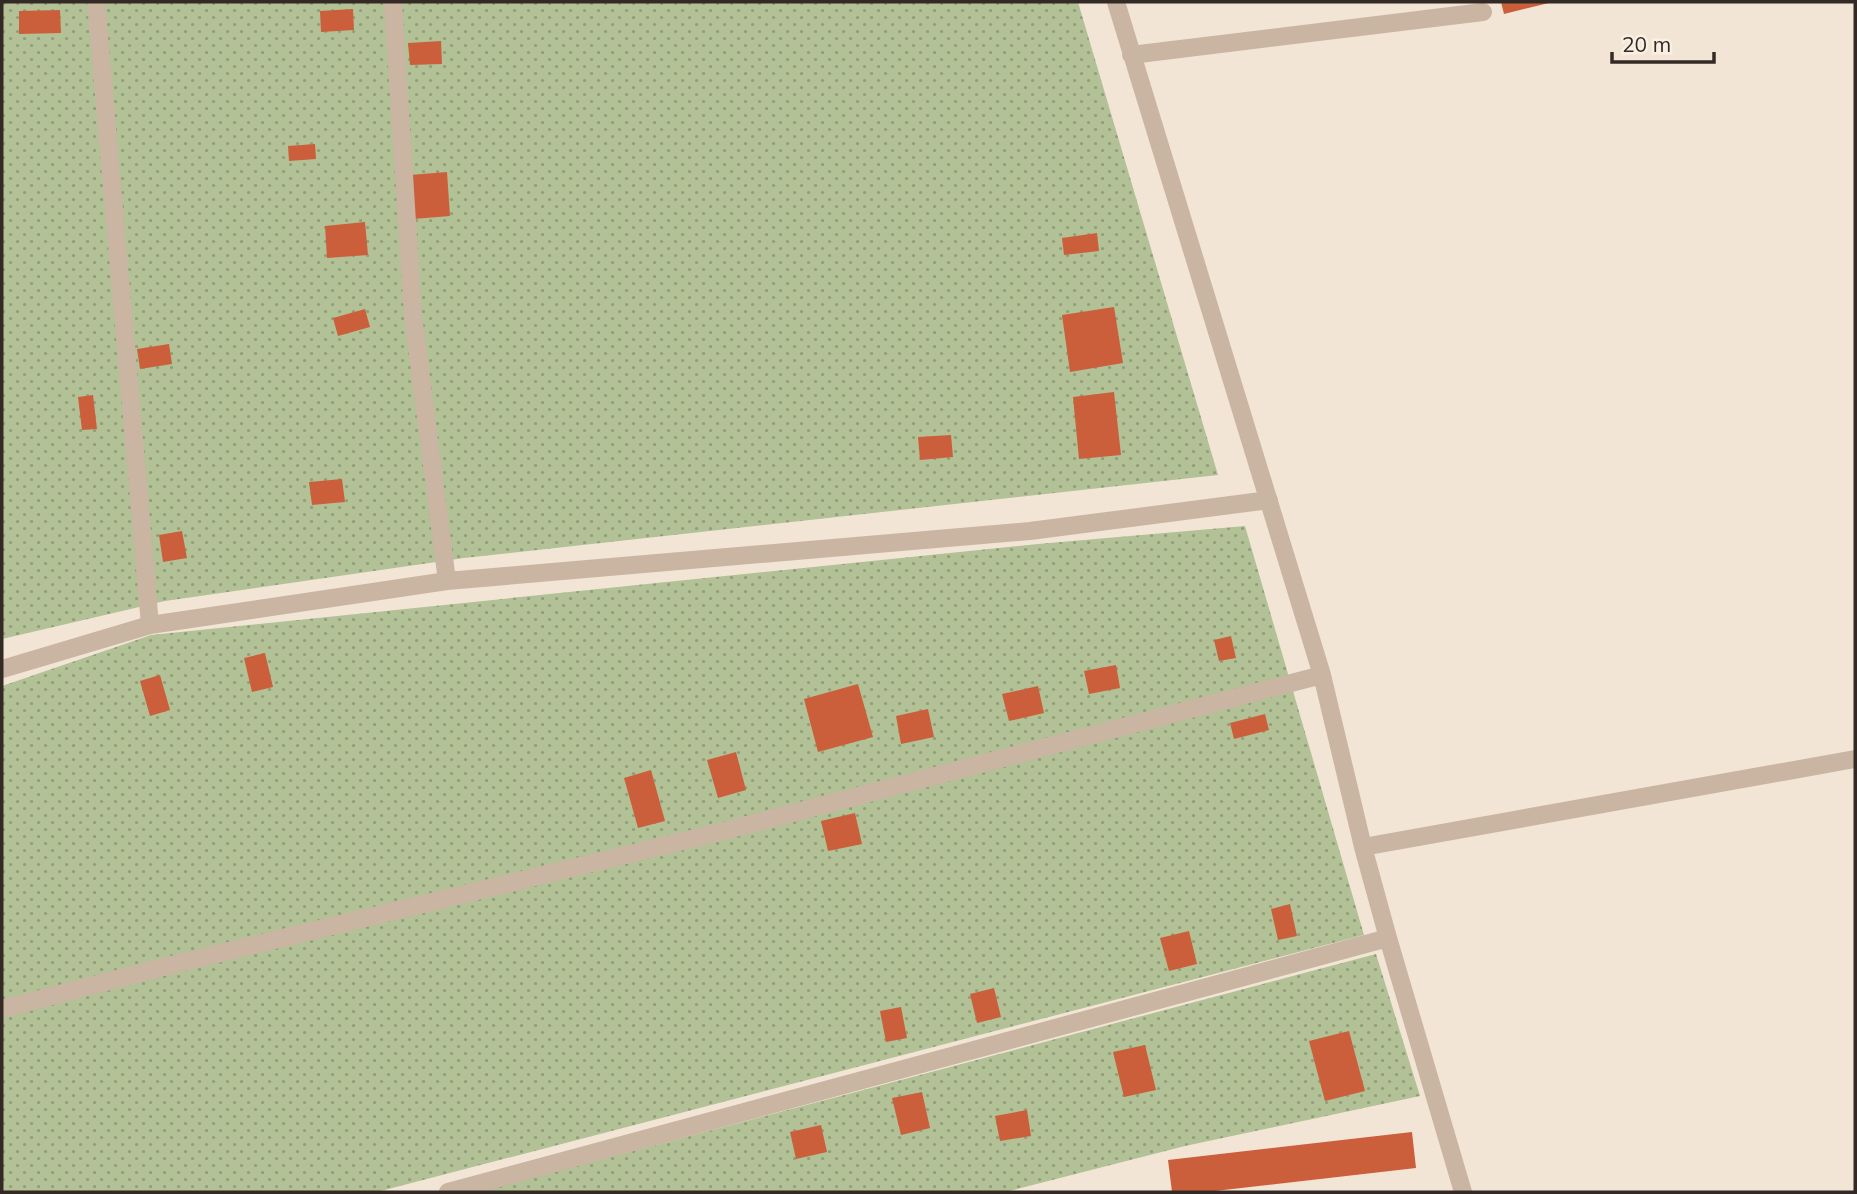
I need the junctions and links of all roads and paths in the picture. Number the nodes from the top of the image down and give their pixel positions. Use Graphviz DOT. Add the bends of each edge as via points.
graph roads {
  1 [pos="96,2"];
  2 [pos="393,2"];
  3 [pos="1116,2"];
  4 [pos="1483,12"];
  5 [pos="1131,55"];
  6 [pos="1269,500"];
  7 [pos="447,581"];
  8 [pos="150,625"];
  9 [pos="2,669"];
  10 [pos="1322,676"];
  11 [pos="1855,760"];
  12 [pos="1363,847"];
  13 [pos="1388,938"];
  14 [pos="2,1009"];
  15 [pos="448,1192"];
  16 [pos="1463,1192"];
  1 -- 8 [label="street"];
  2 -- 7 [label="street" via="413,316"];
  3 -- 5 [label="street"];
  4 -- 5 [label="street"];
  5 -- 6 [label="street"];
  6 -- 7 [label="street" via="1030,531"];
  6 -- 10 [label="street"];
  7 -- 8 [label="street"];
  8 -- 9 [label="street"];
  10 -- 12 [label="street"];
  10 -- 14 [label="street" via="716,833"];
  11 -- 12 [label="street"];
  12 -- 13 [label="street"];
  13 -- 15 [label="street"];
  13 -- 16 [label="street"];
}
